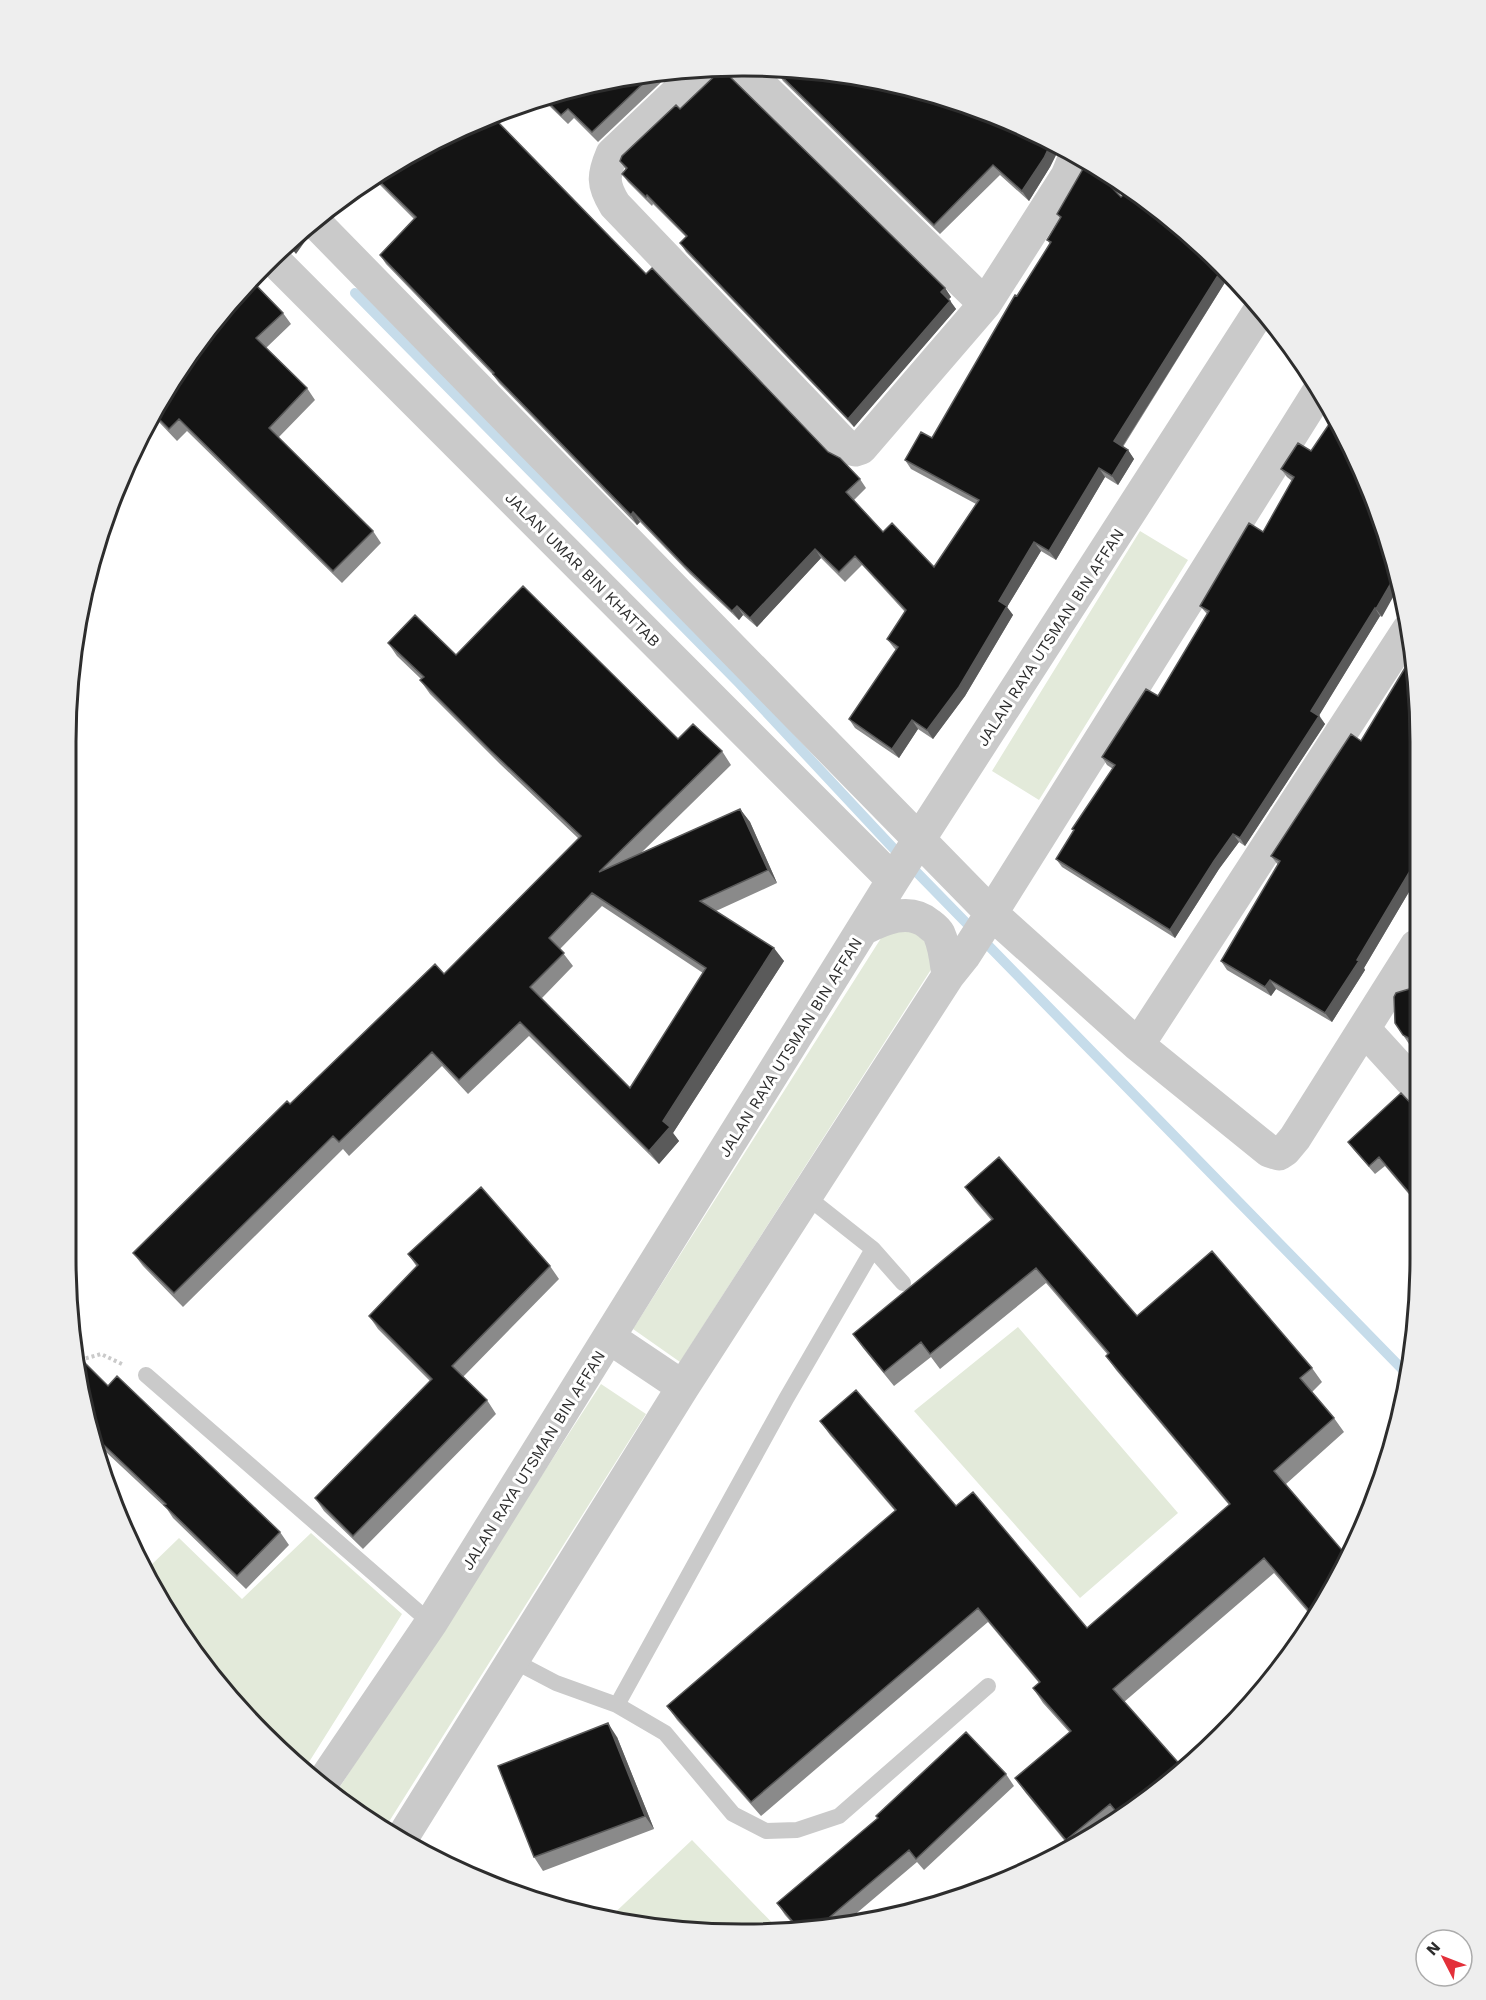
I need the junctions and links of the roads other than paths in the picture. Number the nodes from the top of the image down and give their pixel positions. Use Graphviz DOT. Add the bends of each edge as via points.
graph roads {
  1 [pos="752,76"];
  2 [pos="692,79"];
  3 [pos="1072,164"];
  4 [pos="321,228"];
  5 [pos="279,265"];
  6 [pos="986,304"];
  7 [pos="1255,317"];
  8 [pos="1314,400"];
  9 [pos="1401,640"];
  10 [pos="905,862"];
  11 [pos="988,919"];
  12 [pos="863,929"];
  13 [pos="1410,956"];
  14 [pos="956,966"];
  15 [pos="1364,1029"];
  16 [pos="1138,1045"];
  17 [pos="1410,1078"];
  18 [pos="806,1196"];
  19 [pos="873,1249"];
  20 [pos="903,1283"];
  21 [pos="609,1338"];
  22 [pos="146,1375"];
  23 [pos="682,1387"];
  24 [pos="431,1623"];
  25 [pos="519,1663"];
  26 [pos="988,1686"];
  27 [pos="617,1705"];
  28 [pos="326,1777"];
  29 [pos="406,1832"];
  1 -- 6 [label="street"];
  2 -- 6 [label="street" via="612,154 604,172 606,191 615,205 848,448 861,448"];
  3 -- 6 [label="street"];
  4 -- 10 [label="street"];
  5 -- 10 [label="street, JALAN UMAR BIN KHATTAB"];
  7 -- 10 [label="street, JALAN RAYA UTSMAN BIN AFFAN"];
  8 -- 11 [label="street"];
  9 -- 16 [label="street"];
  10 -- 11 [label="street"];
  10 -- 12 [label="street, JALAN RAYA UTSMAN BIN AFFAN"];
  11 -- 14 [label="street"];
  11 -- 16 [label="street"];
  12 -- 14 [label="street" via="886,918 908,915 923,919 938,932 945,953"];
  12 -- 21 [label="street, JALAN RAYA UTSMAN BIN AFFAN"];
  13 -- 15 [label="street"];
  14 -- 18 [label="street"];
  15 -- 16 [label="street" via="1295,1138 1280,1154 1264,1147"];
  15 -- 17 [label="street"];
  18 -- 19 [label="lane"];
  18 -- 23 [label="street"];
  19 -- 20 [label="lane"];
  19 -- 27 [label="lane"];
  21 -- 23 [label="street"];
  21 -- 24 [label="street, JALAN RAYA UTSMAN BIN AFFAN"];
  22 -- 24 [label="lane"];
  23 -- 25 [label="street"];
  24 -- 28 [label="street, JALAN RAYA UTSMAN BIN AFFAN"];
  25 -- 27 [label="lane" via="556,1683"];
  25 -- 29 [label="street"];
  26 -- 27 [label="lane" via="839,1816 797,1830 766,1831 733,1814 665,1733"];
}
